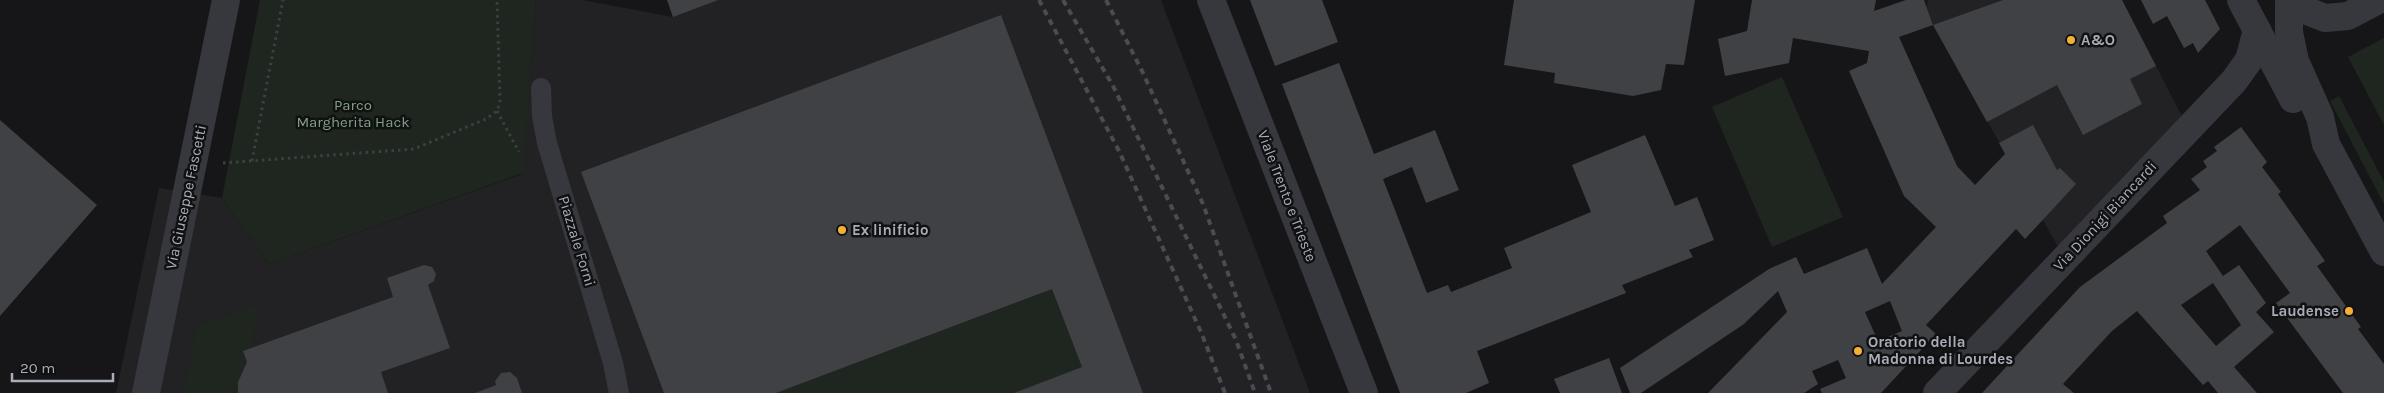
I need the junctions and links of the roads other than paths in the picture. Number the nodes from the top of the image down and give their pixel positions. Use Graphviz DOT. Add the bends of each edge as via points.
graph roads {
  1 [pos="226,0"];
  2 [pos="1211,0"];
  3 [pos="2242,0"];
  4 [pos="2378,0"];
  5 [pos="2291,2"];
  6 [pos="2257,30"];
  7 [pos="541,88"];
  8 [pos="2326,144"];
  9 [pos="2384,252"];
  10 [pos="146,393"];
  11 [pos="619,393"];
  12 [pos="1364,393"];
  13 [pos="1937,393"];
  1 -- 10 [label="street, Via Giuseppe Fascetti"];
  2 -- 12 [label="street, Viale Trento e Trieste"];
  3 -- 5 [label="street" via="2257,10 2269,11"];
  3 -- 6 [label="street"];
  4 -- 5 [label="street" via="2348,16 2326,18"];
  5 -- 8 [label="street" via="2289,32 2295,61 2320,117"];
  6 -- 8 [label="street" via="2306,124"];
  6 -- 13 [label="street, Via Dionigi Biancardi" via="2249,60 2234,81"];
  7 -- 11 [label="lane, Piazzale Forni" via="547,143 614,363"];
  8 -- 9 [label="street"];
}
